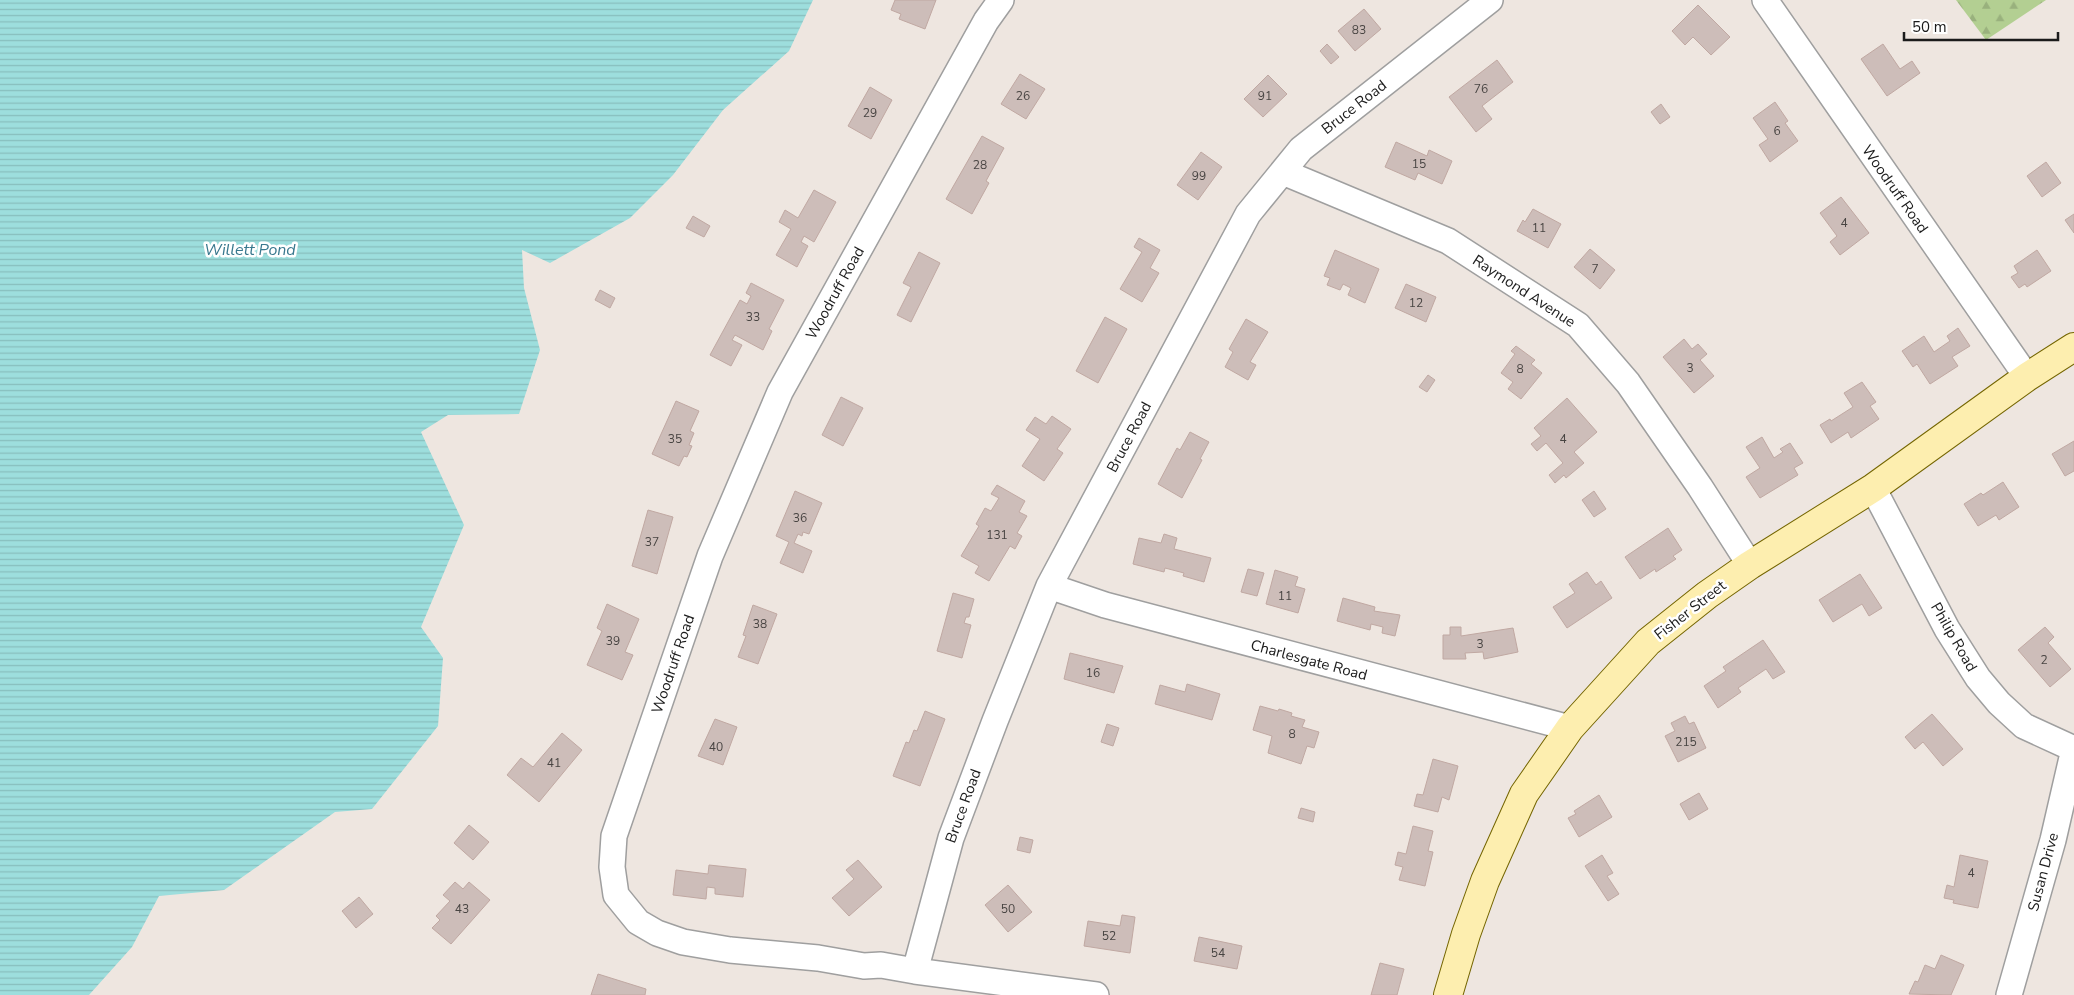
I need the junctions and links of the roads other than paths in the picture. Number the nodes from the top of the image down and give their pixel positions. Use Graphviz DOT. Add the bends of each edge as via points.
graph roads {
  1 [pos="1001,0"];
  2 [pos="1490,0"];
  3 [pos="1765,0"];
  4 [pos="1283,172"];
  5 [pos="2074,347"];
  6 [pos="2027,377"];
  7 [pos="1873,488"];
  8 [pos="1750,565"];
  9 [pos="1049,586"];
  10 [pos="1570,728"];
  11 [pos="2074,749"];
  12 [pos="915,971"];
  13 [pos="1096,995"];
  14 [pos="1448,995"];
  15 [pos="2010,995"];
  1 -- 12 [label="street, Woodruff Road" via="780,392 710,556 614,836 612,867 616,895 638,922 657,933 683,942 730,950"];
  2 -- 4 [label="street, Bruce Road" via="1301,149"];
  3 -- 6 [label="street, Woodruff Road"];
  4 -- 8 [label="street, Raymond Avenue" via="1448,241 1578,325 1628,383"];
  4 -- 9 [label="street, Bruce Road" via="1248,214"];
  5 -- 6 [label="main road, Fisher Street"];
  6 -- 7 [label="main road, Fisher Street"];
  7 -- 8 [label="main road, Fisher Street"];
  7 -- 11 [label="street, Philip Road" via="1978,678 2024,726"];
  8 -- 10 [label="main road, Fisher Street" via="1648,642"];
  9 -- 10 [label="street, Charlesgate Road" via="1105,605"];
  9 -- 12 [label="street, Bruce Road" via="950,838"];
  10 -- 14 [label="main road, Fisher Street" via="1524,794 1485,881"];
  11 -- 15 [label="street, Susan Drive" via="2053,840"];
  12 -- 13 [label="street, Woodruff Road"];
}
